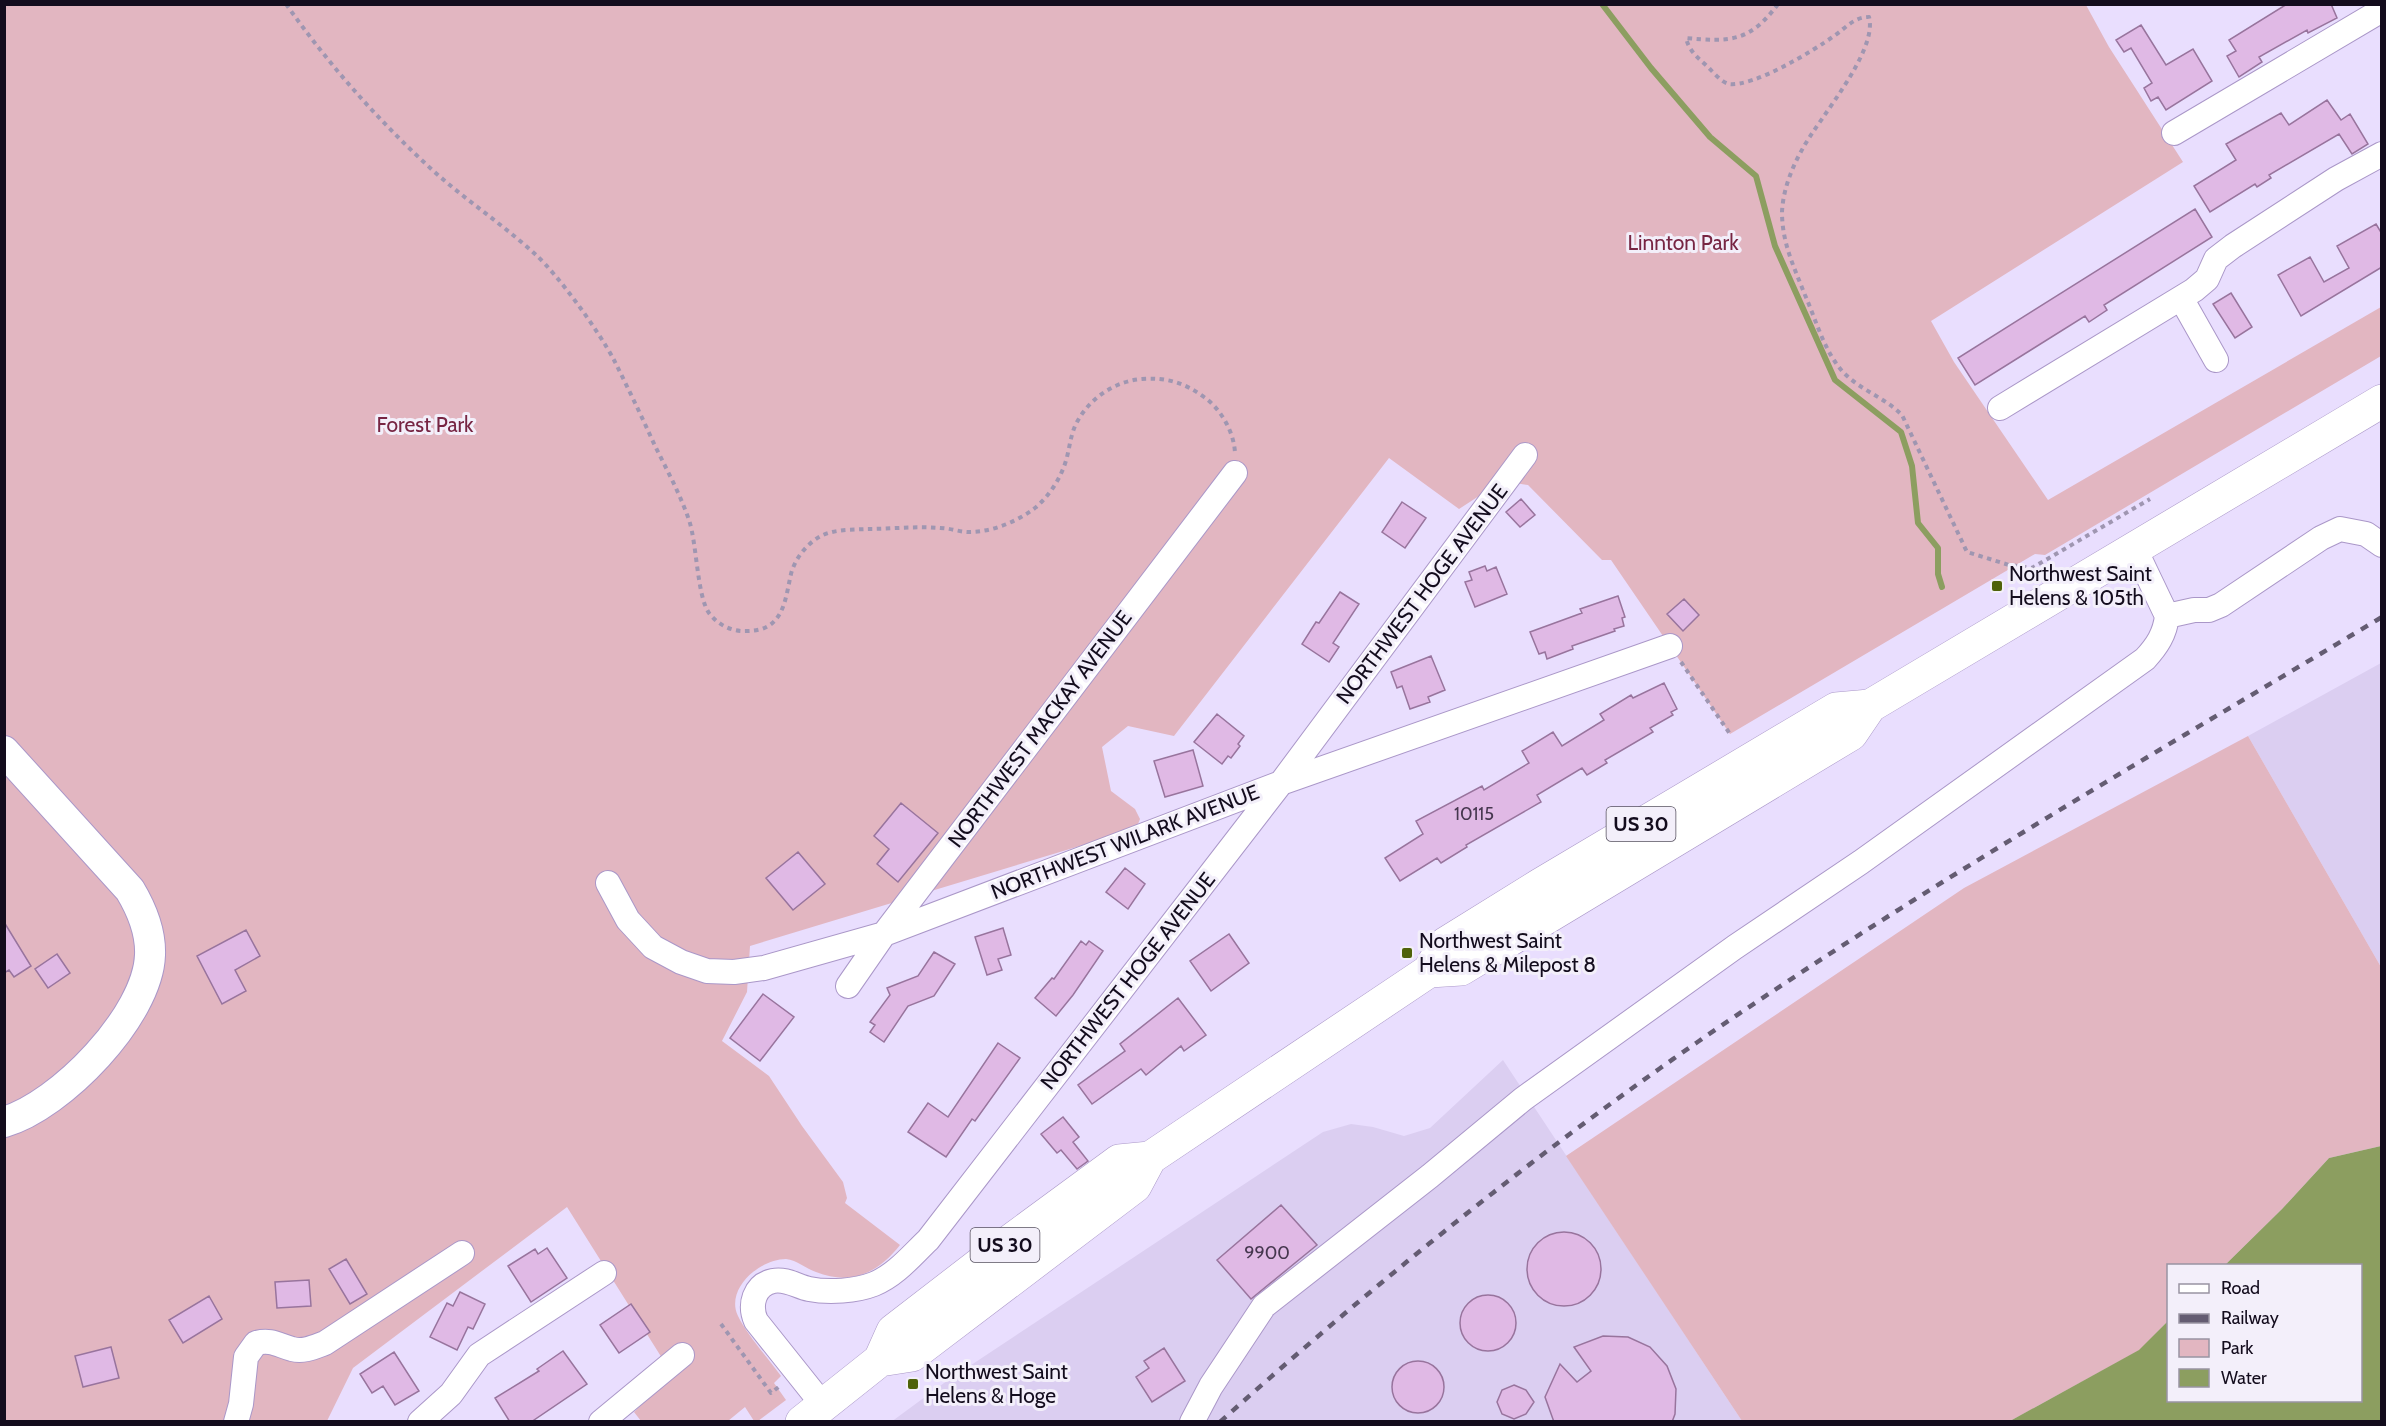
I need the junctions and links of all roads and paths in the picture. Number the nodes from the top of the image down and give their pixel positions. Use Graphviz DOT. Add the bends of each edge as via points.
graph roads {
  1 [pos="286,4"];
  2 [pos="1778,4"];
  3 [pos="2382,10"];
  4 [pos="2174,133"];
  5 [pos="2382,154"];
  6 [pos="2181,298"];
  7 [pos="2216,360"];
  8 [pos="2382,401"];
  9 [pos="2000,408"];
  10 [pos="1526,455"];
  11 [pos="1235,473"];
  12 [pos="2150,499"];
  13 [pos="2382,545"];
  14 [pos="2134,547"];
  15 [pos="2167,616"];
  16 [pos="1670,646"];
  17 [pos="1730,734"];
  18 [pos="4,751"];
  19 [pos="1281,783"];
  20 [pos="608,882"];
  21 [pos="884,934"];
  22 [pos="848,986"];
  23 [pos="4,1122"];
  24 [pos="462,1253"];
  25 [pos="604,1274"];
  26 [pos="721,1324"];
  27 [pos="682,1356"];
  28 [pos="798,1373"];
  29 [pos="813,1413"];
  30 [pos="236,1422"];
  31 [pos="420,1422"];
  32 [pos="601,1422"];
  33 [pos="1192,1422"];
  1 -- 11 [label="path" via="329,62 393,132 463,197 536,255 595,329 612,356 690,522 702,601 719,623 732,630 755,630 779,616 787,601 794,564 805,548 821,536 840,530 981,531 1008,524 1033,510 1058,480 1077,422 1092,402 1132,380 1160,378 1186,385 1209,399 1225,421 1234,446"];
  2 -- 12 [label="path" via="1748,34 1720,41 1686,38 1688,48 1727,84 1744,84 1796,60 1858,17 1869,17 1872,28 1852,75 1803,147 1788,178 1782,211 1785,245 1829,352 1843,372 1902,414 1967,552 2032,568"];
  3 -- 4 [label="street"];
  5 -- 6 [label="street" via="2233,246 2216,259 2207,279"];
  6 -- 7 [label="street"];
  6 -- 9 [label="street"];
  8 -- 14 [label="highway, US 30"];
  10 -- 19 [label="street, NORTHWEST HOGE AVENUE"];
  11 -- 21 [label="street, NORTHWEST MACKAY AVENUE"];
  13 -- 15 [label="street" via="2366,534 2340,529 2221,605"];
  14 -- 15 [label="street"];
  14 -- 29 [label="highway, US 30" via="1870,706 1836,709 1445,944 1429,971 1150,1158 1119,1161 1011,1240 893,1331 880,1360"];
  15 -- 33 [label="street" via="2165,629 2145,659 1542,1085 1264,1306"];
  16 -- 17 [label="path"];
  16 -- 19 [label="street, NORTHWEST WILARK AVENUE"];
  18 -- 23 [label="main road" via="130,890 143,911 150,956 145,982 134,1006 85,1069 36,1109"];
  19 -- 21 [label="street, NORTHWEST WILARK AVENUE"];
  19 -- 28 [label="street, NORTHWEST HOGE AVENUE" via="928,1240 896,1271 875,1284 850,1290 810,1290 783,1281 760,1287 752,1312"];
  20 -- 21 [label="street, NORTHWEST WILARK AVENUE" via="628,921 653,947 707,970 764,968"];
  21 -- 22 [label="street, NORTHWEST MACKAY AVENUE"];
  24 -- 30 [label="street" via="325,1343 311,1349 294,1349 272,1341 256,1343 246,1357"];
  25 -- 31 [label="street" via="478,1355 451,1394"];
  26 -- 28 [label="path" via="771,1393"];
  27 -- 32 [label="street"];
  28 -- 29 [label="street, NORTHWEST HOGE AVENUE"];
}
